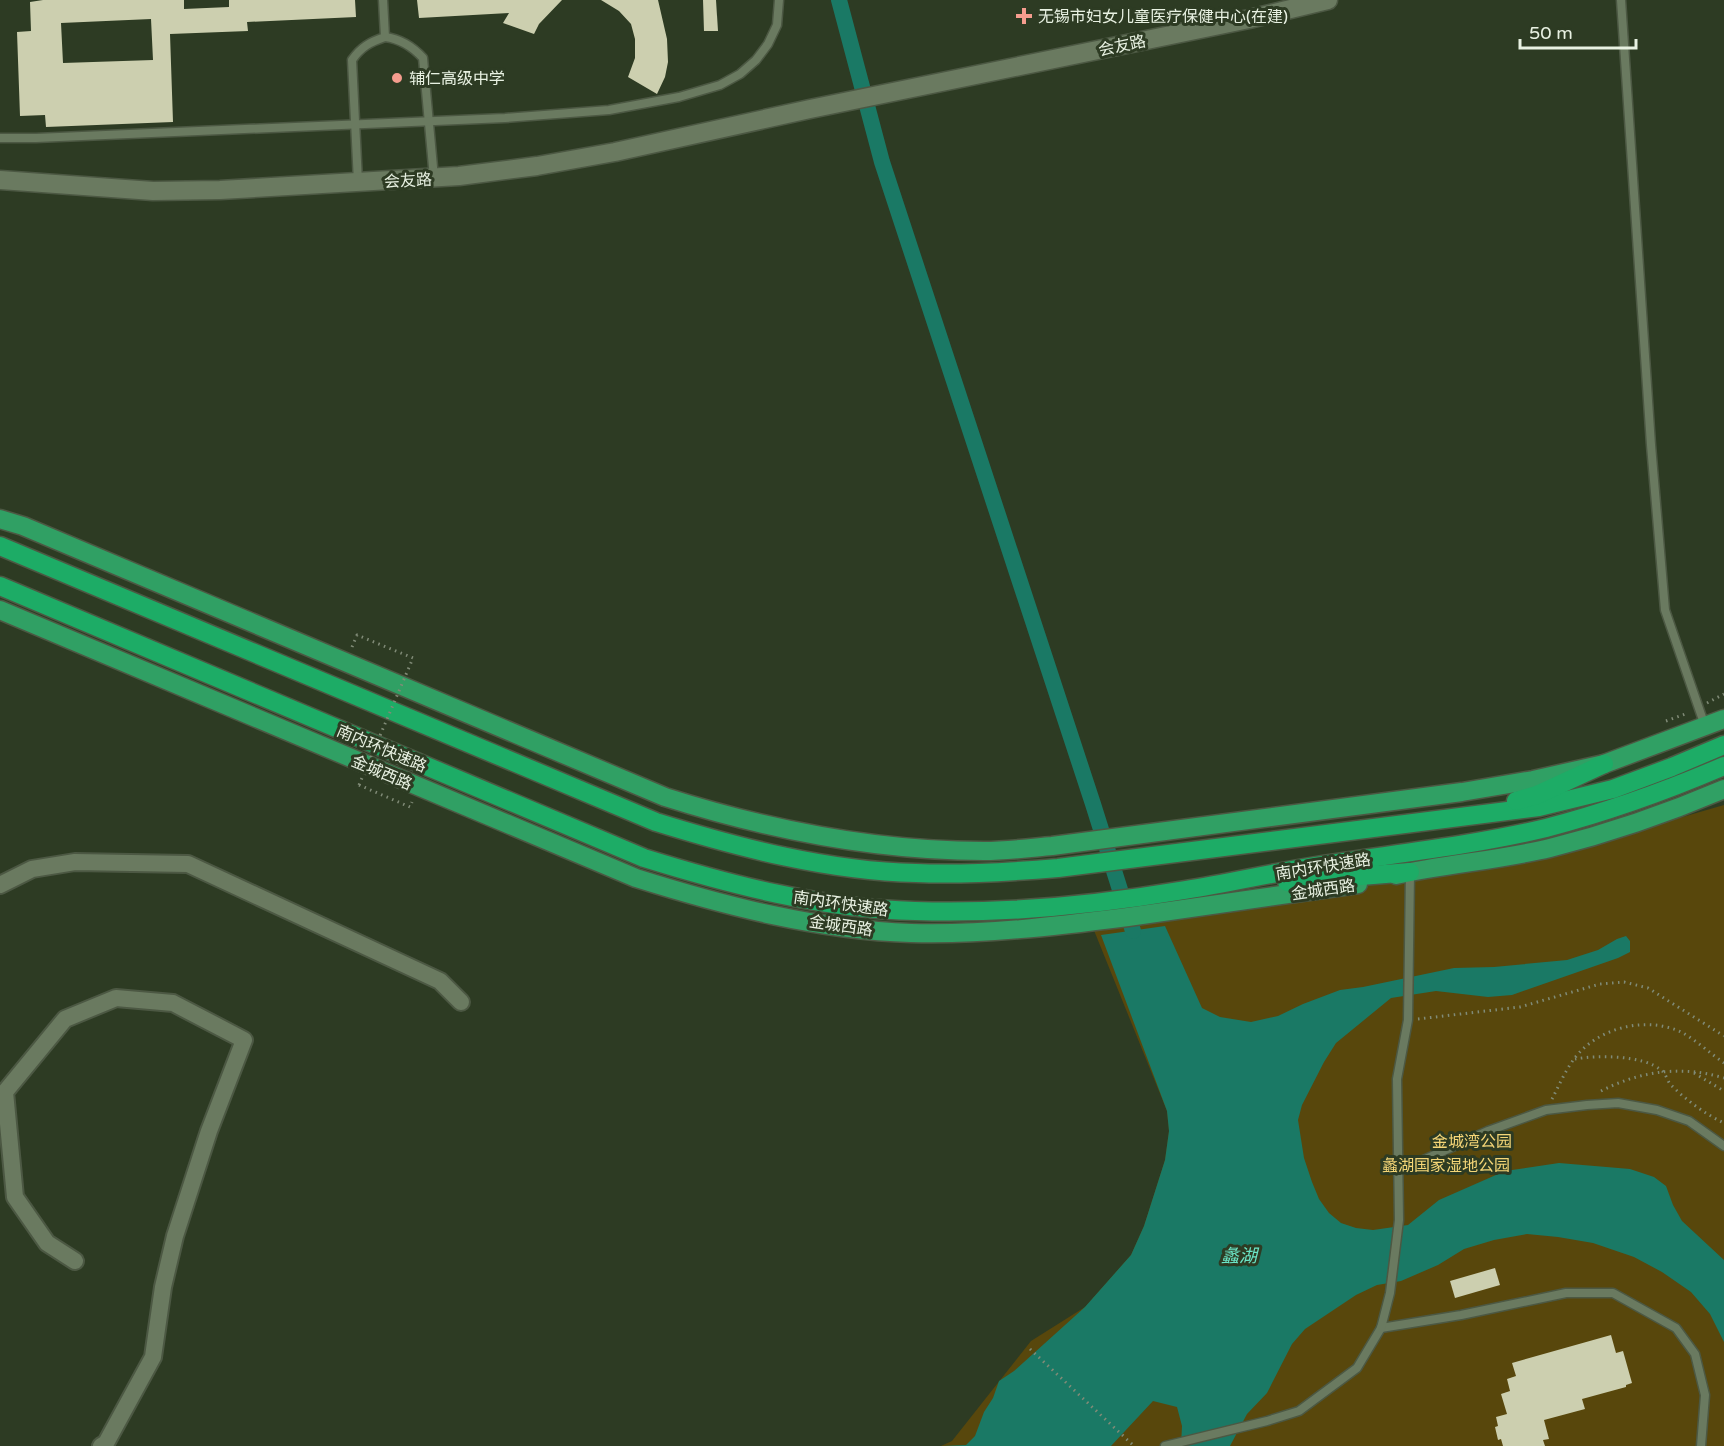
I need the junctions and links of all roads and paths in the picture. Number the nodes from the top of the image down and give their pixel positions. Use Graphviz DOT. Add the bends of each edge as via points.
graph roads {
  1 [pos="383,0"];
  2 [pos="779,0"];
  3 [pos="1328,0"];
  4 [pos="1621,0"];
  5 [pos="385,37"];
  6 [pos="429,122"];
  7 [pos="355,124"];
  8 [pos="0,138"];
  9 [pos="434,178"];
  10 [pos="0,180"];
  11 [pos="358,183"];
  12 [pos="0,519"];
  13 [pos="4,546"];
  14 [pos="0,586"];
  15 [pos="0,610"];
  16 [pos="351,648"];
  17 [pos="405,671"];
  18 [pos="415,675"];
  19 [pos="1724,694"];
  20 [pos="1699,708"];
  21 [pos="1724,719"];
  22 [pos="1656,725"];
  23 [pos="1705,726"];
  24 [pos="1724,745"];
  25 [pos="1604,765"];
  26 [pos="1724,766"];
  27 [pos="418,788"];
  28 [pos="1724,789"];
  29 [pos="1466,816"];
  30 [pos="1410,872"];
  31 [pos="0,885"];
  32 [pos="1183,890"];
  33 [pos="461,1002"];
  34 [pos="1408,1020"];
  35 [pos="1724,1036"];
  36 [pos="1573,1059"];
  37 [pos="1724,1063"];
  38 [pos="1662,1070"];
  39 [pos="1694,1073"];
  40 [pos="1724,1078"];
  41 [pos="1724,1090"];
  42 [pos="1587,1105"];
  43 [pos="1546,1110"];
  44 [pos="1724,1123"];
  45 [pos="1724,1146"];
  46 [pos="1400,1171"];
  47 [pos="75,1261"];
  48 [pos="1381,1328"];
  49 [pos="1029,1349"];
  50 [pos="1133,1444"];
  51 [pos="1168,1445"];
  52 [pos="102,1446"];
  53 [pos="1701,1446"];
  1 -- 5 [label="lane"];
  2 -- 6 [label="lane" via="777,25 768,44 740,74 720,85 609,111"];
  3 -- 9 [label="street, 会友路" via="1249,20 592,156"];
  4 -- 20 [label="lane" via="1665,610"];
  5 -- 6 [label="lane" via="397,38 423,58"];
  5 -- 7 [label="lane" via="360,48 352,60"];
  6 -- 7 [label="lane"];
  6 -- 9 [label="lane"];
  7 -- 8 [label="lane"];
  7 -- 11 [label="lane"];
  9 -- 11 [label="street, 会友路"];
  10 -- 11 [label="street, 会友路" via="153,191"];
  12 -- 25 [label="main road" via="665,797 715,813 851,841 915,849 986,851 1052,846 1462,792"];
  13 -- 29 [label="highway, 南内环快速路" via="656,822 786,857 914,873 987,874"];
  14 -- 32 [label="highway, 南内环快速路" via="567,827 708,878 842,905 912,911 1067,906"];
  15 -- 27 [label="main road, 金城西路"];
  16 -- 27 [label="path, bridge" via="357,635 413,658 358,785 410,807"];
  17 -- 18 [label="path"];
  19 -- 20 [label="path"];
  20 -- 22 [label="path"];
  20 -- 23 [label="lane"];
  21 -- 23 [label="main road"];
  23 -- 25 [label="main road"];
  24 -- 29 [label="highway, 南内环快速路" via="1612,789 1539,807"];
  25 -- 29 [label="highway" via="1537,795"];
  26 -- 32 [label="highway, 南内环快速路" via="1618,807 1544,828"];
  27 -- 30 [label="main road, 金城西路" via="636,878 702,899 839,927 911,933 989,932 1188,909 1364,883"];
  28 -- 30 [label="main road, 金城西路" via="1624,827 1549,848"];
  30 -- 32 [label="highway"];
  30 -- 34 [label="lane"];
  31 -- 33 [label="street" via="32,869 75,862 188,864 440,981"];
  34 -- 35 [label="path" via="1520,1007 1600,984 1624,982 1648,988"];
  34 -- 46 [label="lane" via="1397,1079"];
  36 -- 37 [label="path" via="1605,1033 1652,1024 1682,1033"];
  36 -- 38 [label="path" via="1619,1057"];
  36 -- 43 [label="path"];
  38 -- 39 [label="path"];
  38 -- 42 [label="path" via="1621,1081 1600,1092"];
  38 -- 44 [label="path" via="1670,1084"];
  39 -- 40 [label="path"];
  39 -- 41 [label="path"];
  42 -- 43 [label="lane"];
  42 -- 45 [label="lane" via="1618,1103 1656,1110 1689,1121"];
  43 -- 46 [label="lane"];
  46 -- 48 [label="lane" via="1400,1220"];
  47 -- 52 [label="street" via="47,1243 15,1197 5,1092 64,1018 116,998 173,1004 244,1040 175,1236 153,1358"];
  48 -- 51 [label="lane" via="1357,1368 1299,1411"];
  48 -- 53 [label="lane" via="1566,1293 1612,1293 1676,1328 1695,1354 1705,1395"];
  49 -- 50 [label="path"];
}
